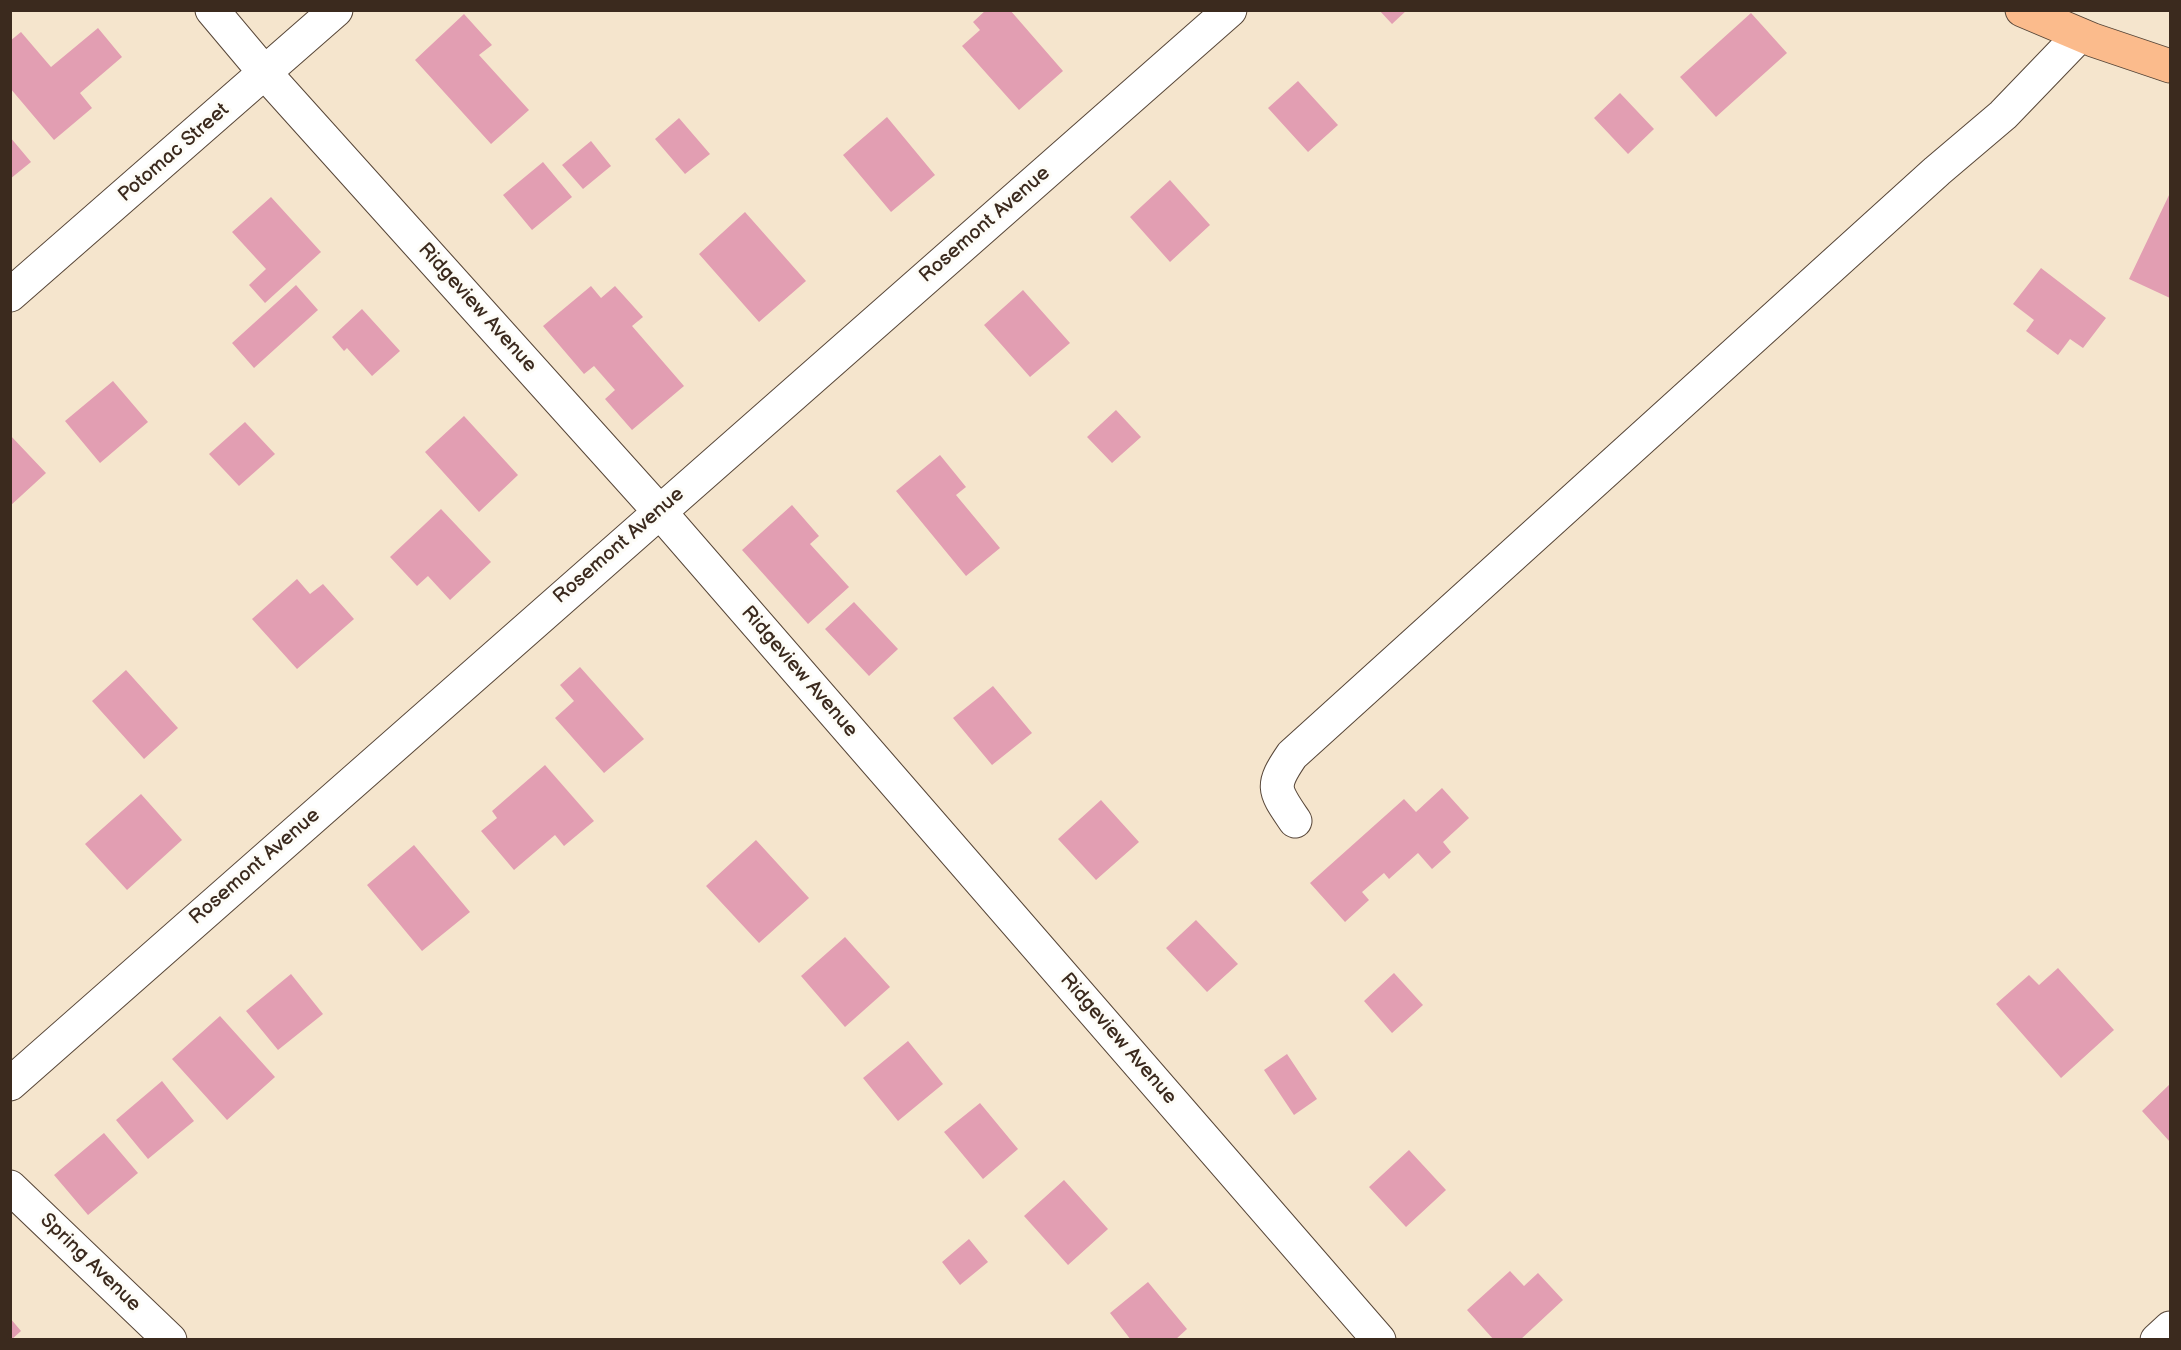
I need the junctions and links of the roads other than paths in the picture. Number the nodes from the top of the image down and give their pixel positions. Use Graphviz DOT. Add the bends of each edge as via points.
graph roads {
  1 [pos="212,10"];
  2 [pos="336,10"];
  3 [pos="1230,10"];
  4 [pos="2022,10"];
  5 [pos="2080,35"];
  6 [pos="2170,66"];
  7 [pos="265,73"];
  8 [pos="10,295"];
  9 [pos="659,511"];
  10 [pos="1295,821"];
  11 [pos="10,1084"];
  12 [pos="10,1187"];
  13 [pos="2170,1328"];
  14 [pos="170,1340"];
  15 [pos="1379,1340"];
  16 [pos="2157,1340"];
  1 -- 7 [label="street, Ridgeview Avenue"];
  2 -- 7 [label="street, Potomac Street"];
  3 -- 9 [label="street, Rosemont Avenue"];
  4 -- 5 [label="main road"];
  5 -- 6 [label="main road"];
  5 -- 10 [label="street" via="2003,115 1292,755 1278,776 1277,795"];
  7 -- 8 [label="street, Potomac Street"];
  7 -- 9 [label="street, Ridgeview Avenue"];
  9 -- 11 [label="street, Rosemont Avenue"];
  9 -- 15 [label="street, Ridgeview Avenue"];
  12 -- 14 [label="street, Spring Avenue"];
  13 -- 16 [label="street"];
}
